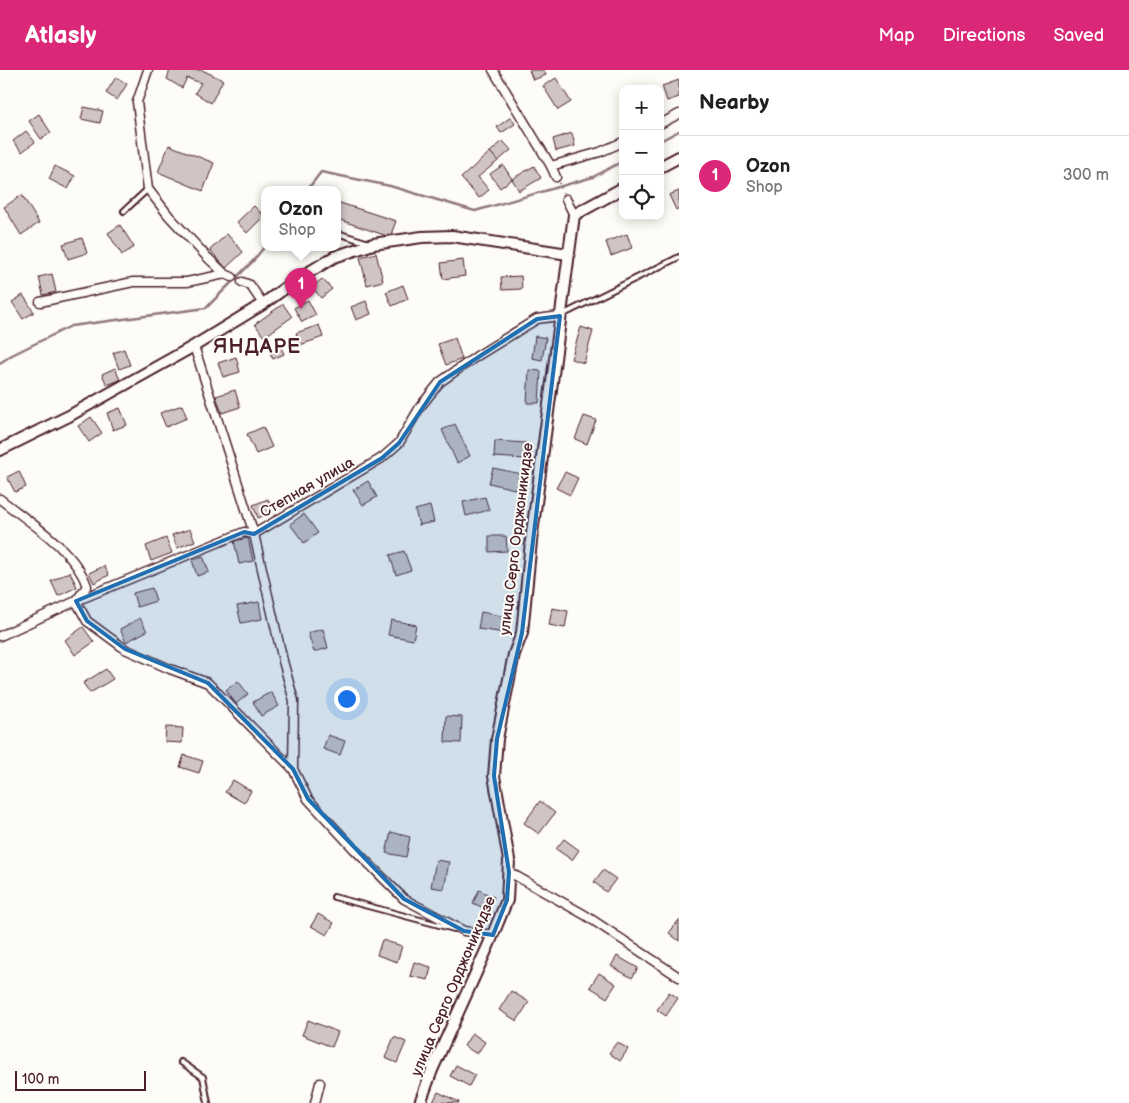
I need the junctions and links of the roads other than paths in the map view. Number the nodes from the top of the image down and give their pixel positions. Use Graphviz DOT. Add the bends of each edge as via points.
graph roads {
  1 [pos="148,70"];
  2 [pos="493,70"];
  3 [pos="679,114"];
  4 [pos="664,122"];
  5 [pos="619,144"];
  6 [pos="679,157"];
  7 [pos="664,165"];
  8 [pos="551,166"];
  9 [pos="556,177"];
  10 [pos="148,188"];
  11 [pos="619,190"];
  12 [pos="566,199"];
  13 [pos="124,211"];
  14 [pos="574,215"];
  15 [pos="341,235"];
  16 [pos="373,244"];
  17 [pos="568,254"];
  18 [pos="679,257"];
  19 [pos="242,282"];
  20 [pos="40,302"];
  21 [pos="263,304"];
  22 [pos="560,316"];
  23 [pos="194,346"];
  24 [pos="0,450"];
  25 [pos="0,499"];
  26 [pos="254,534"];
  27 [pos="76,601"];
  28 [pos="0,636"];
  29 [pos="293,769"];
  30 [pos="509,872"];
  31 [pos="334,898"];
  32 [pos="464,931"];
  33 [pos="493,935"];
  34 [pos="679,977"];
  35 [pos="181,1062"];
  36 [pos="320,1083"];
  37 [pos="208,1103"];
  38 [pos="315,1103"];
  39 [pos="420,1103"];
  1 -- 10 [label="street" via="137,102"];
  2 -- 8 [label="street"];
  3 -- 4 [label="street"];
  5 -- 8 [label="street"];
  6 -- 7 [label="street"];
  8 -- 9 [label="street"];
  10 -- 13 [label="lane"];
  10 -- 20 [label="street" via="207,258 228,275 187,282 133,282"];
  11 -- 14 [label="street"];
  12 -- 14 [label="street"];
  14 -- 17 [label="street, улица Серго Орджоникидзе"];
  15 -- 16 [label="lane"];
  16 -- 17 [label="street" via="452,236"];
  16 -- 21 [label="street" via="334,257"];
  17 -- 22 [label="street, улица Серго Орджоникидзе"];
  18 -- 22 [label="lane"];
  19 -- 21 [label="street" via="250,285"];
  21 -- 23 [label="street"];
  22 -- 26 [label="street, Степная улица" via="537,319 440,382 420,407 399,444 382,458"];
  22 -- 30 [label="street, улица Серго Орджоникидзе" via="522,633 514,654 497,739 494,776"];
  23 -- 24 [label="street" via="69,416"];
  23 -- 26 [label="street"];
  25 -- 27 [label="street" via="56,543 83,574 87,586"];
  26 -- 27 [label="street, Степная улица" via="244,532"];
  26 -- 29 [label="street" via="294,701"];
  27 -- 28 [label="street, Степная улица"];
  27 -- 29 [label="street" via="87,622 126,649 208,683"];
  29 -- 32 [label="street" via="308,798 404,899"];
  30 -- 33 [label="street, улица Серго Орджоникидзе" via="508,900"];
  30 -- 34 [label="street" via="585,915"];
  31 -- 32 [label="lane"];
  32 -- 33 [label="street"];
  33 -- 39 [label="street, улица Серго Орджоникидзе"];
  35 -- 37 [label="lane" via="203,1076"];
  36 -- 38 [label="street"];
}
